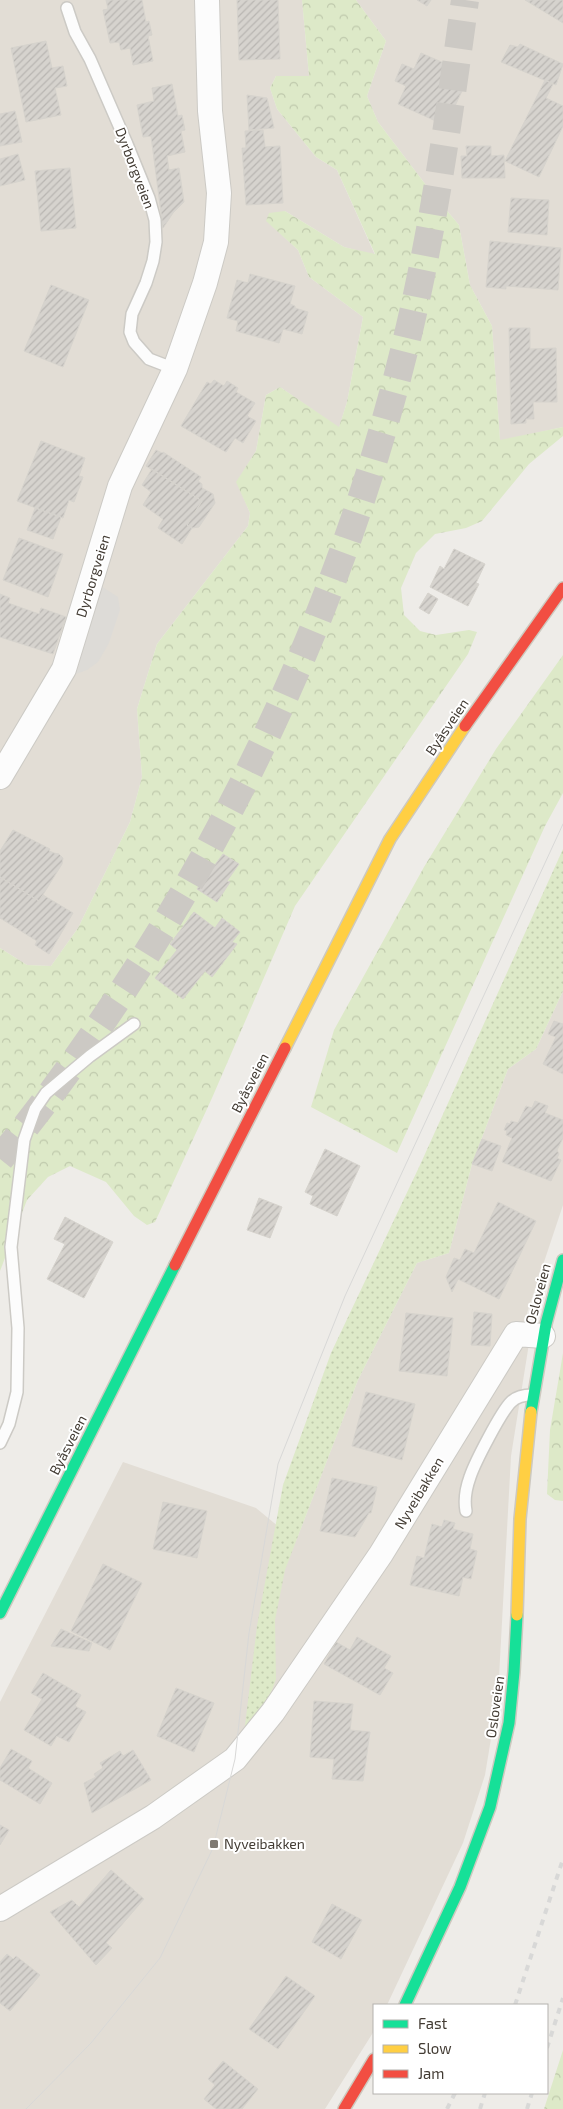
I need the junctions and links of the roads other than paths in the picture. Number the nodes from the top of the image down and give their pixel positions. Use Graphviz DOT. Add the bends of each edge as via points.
graph roads {
  1 [pos="207,0"];
  2 [pos="67,8"];
  3 [pos="175,369"];
  4 [pos="563,588"];
  5 [pos="0,777"];
  6 [pos="134,1024"];
  7 [pos="563,1260"];
  8 [pos="543,1336"];
  9 [pos="532,1395"];
  10 [pos="0,1443"];
  11 [pos="466,1511"];
  12 [pos="0,1580"];
  13 [pos="13,1587"];
  14 [pos="0,1613"];
  15 [pos="0,1909"];
  16 [pos="405,2004"];
  17 [pos="373,2061"];
  18 [pos="344,2109"];
  1 -- 3 [label="street, Dyrborgveien" via="210,112 219,193 216,242"];
  2 -- 3 [label="lane, Dyrborgveien" via="127,144 155,220 153,261 132,314 130,332 149,359"];
  3 -- 5 [label="street, Dyrborgveien" via="120,486 64,669"];
  4 -- 13 [label="main road, Byåsveien" via="454,742 390,840"];
  6 -- 10 [label="lane" via="46,1093 35,1109 24,1140 11,1247 18,1328 17,1392 9,1424"];
  7 -- 8 [label="main road, Osloveien"];
  8 -- 9 [label="main road, Osloveien"];
  8 -- 15 [label="street, Nyveibakken" via="516,1334 382,1554 273,1712 235,1759 153,1817"];
  9 -- 11 [label="lane" via="523,1395 512,1401 500,1419 470,1476 464,1501"];
  9 -- 16 [label="main road, Osloveien" via="520,1520 516,1661 509,1724 498,1779 472,1860"];
  12 -- 13 [label="lane"];
  13 -- 14 [label="main road, Byåsveien"];
  17 -- 18 [label="main road"];
}
